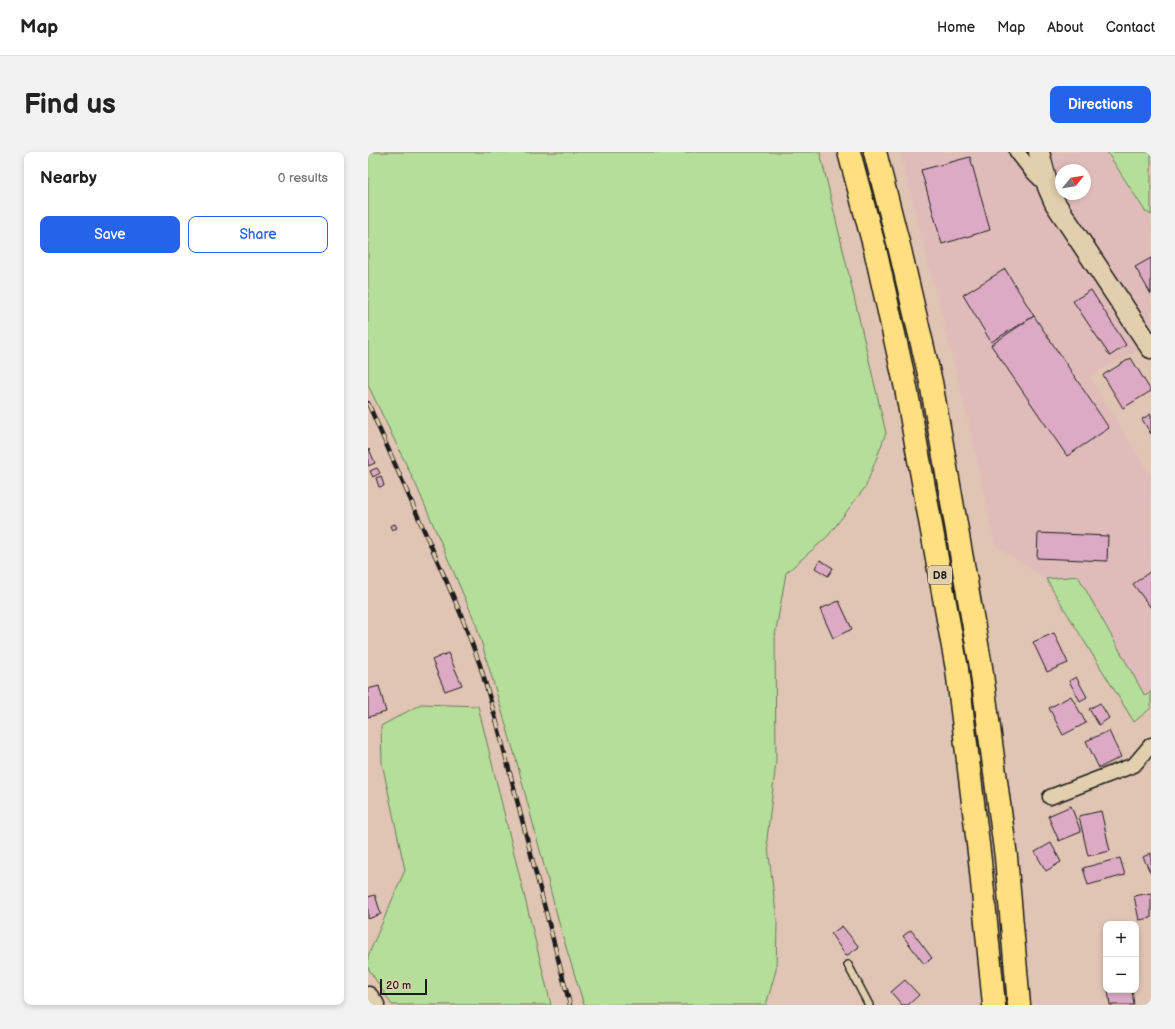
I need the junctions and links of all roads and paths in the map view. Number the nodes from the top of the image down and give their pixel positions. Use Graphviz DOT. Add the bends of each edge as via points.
graph roads {
  1 [pos="849,152"];
  2 [pos="875,152"];
  3 [pos="1018,152"];
  4 [pos="1039,152"];
  5 [pos="1048,187"];
  6 [pos="1151,348"];
  7 [pos="1151,745"];
  8 [pos="1050,798"];
  9 [pos="848,965"];
  10 [pos="368,997"];
  11 [pos="374,1005"];
  12 [pos="869,1005"];
  13 [pos="994,1005"];
  14 [pos="1019,1005"];
  1 -- 13 [label="highway, D8" via="875,249 906,388 957,669"];
  2 -- 14 [label="highway, D8" via="931,382 979,659 1006,857"];
  3 -- 5 [label="street"];
  4 -- 5 [label="street"];
  5 -- 6 [label="street" via="1065,221"];
  7 -- 8 [label="street" via="1134,765"];
  9 -- 12 [label="lane"];
  10 -- 11 [label="street"];
}
